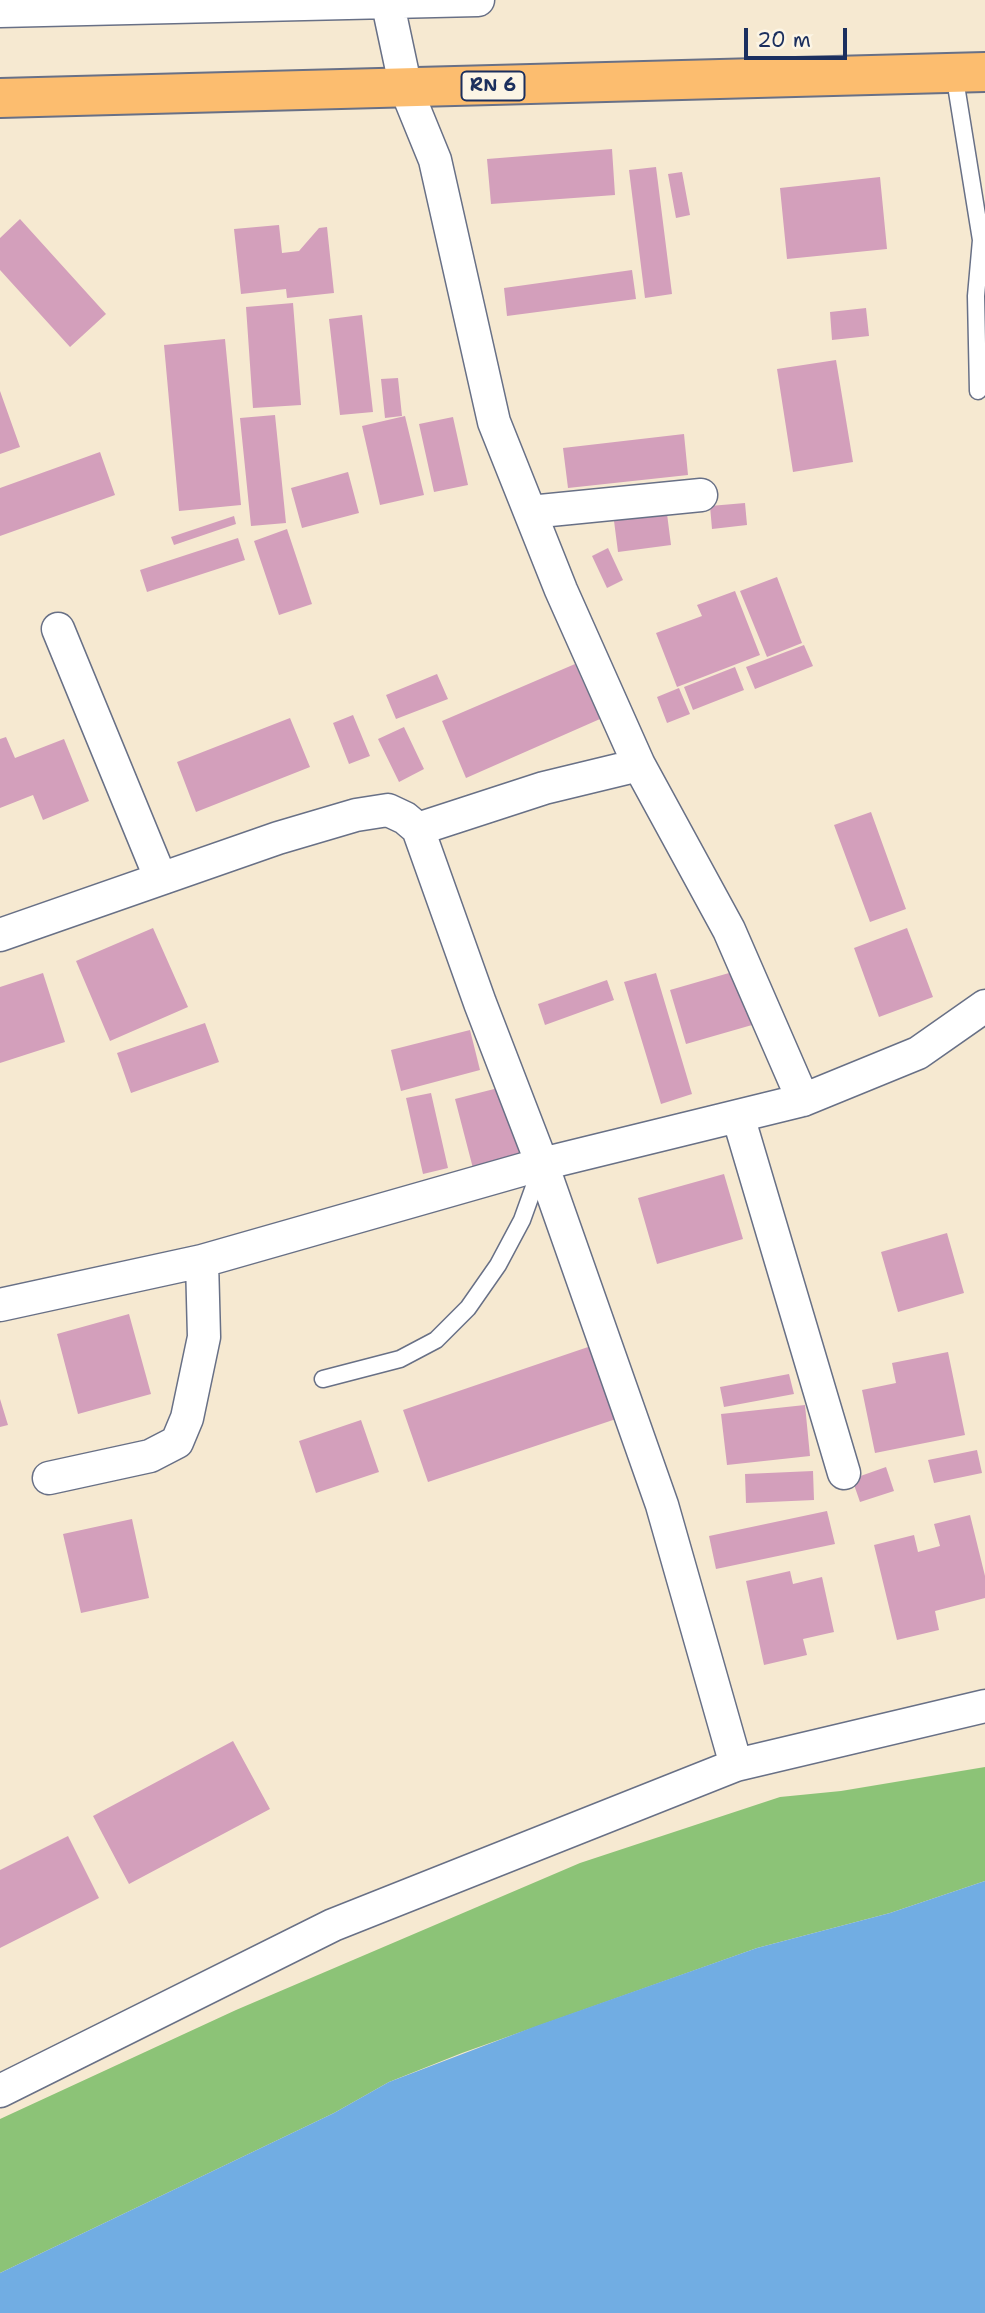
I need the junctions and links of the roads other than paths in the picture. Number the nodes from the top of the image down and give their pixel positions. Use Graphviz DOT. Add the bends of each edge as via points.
graph roads {
  1 [pos="478,0"];
  2 [pos="387,1"];
  3 [pos="0,11"];
  4 [pos="970,72"];
  5 [pos="406,89"];
  6 [pos="0,98"];
  7 [pos="978,391"];
  8 [pos="701,495"];
  9 [pos="530,512"];
  10 [pos="58,629"];
  11 [pos="639,765"];
  12 [pos="418,829"];
  13 [pos="160,877"];
  14 [pos="0,935"];
  15 [pos="985,1006"];
  16 [pos="803,1100"];
  17 [pos="738,1116"];
  18 [pos="542,1164"];
  19 [pos="202,1261"];
  20 [pos="0,1305"];
  21 [pos="323,1379"];
  22 [pos="844,1473"];
  23 [pos="49,1478"];
  24 [pos="985,1706"];
  25 [pos="736,1765"];
  26 [pos="0,2091"];
  1 -- 2 [label="street"];
  2 -- 3 [label="street"];
  2 -- 5 [label="street"];
  4 -- 5 [label="main road, RN 6"];
  4 -- 7 [label="lane" via="981,240 976,296"];
  5 -- 6 [label="main road, RN 6"];
  5 -- 9 [label="street" via="435,160 494,422"];
  8 -- 9 [label="street"];
  9 -- 11 [label="street"];
  10 -- 13 [label="street"];
  11 -- 12 [label="street" via="544,788"];
  11 -- 16 [label="street" via="729,930"];
  12 -- 13 [label="street" via="388,810 356,815"];
  12 -- 18 [label="street"];
  13 -- 14 [label="street"];
  15 -- 16 [label="street" via="918,1053"];
  16 -- 17 [label="street"];
  17 -- 18 [label="street"];
  17 -- 22 [label="street"];
  18 -- 19 [label="street"];
  18 -- 21 [label="lane" via="522,1220 498,1265 468,1308 436,1340 400,1359"];
  18 -- 25 [label="street" via="662,1505"];
  19 -- 20 [label="street"];
  19 -- 23 [label="street" via="204,1337 187,1418 177,1442 150,1457"];
  24 -- 25 [label="street"];
  25 -- 26 [label="street" via="333,1926"];
}
